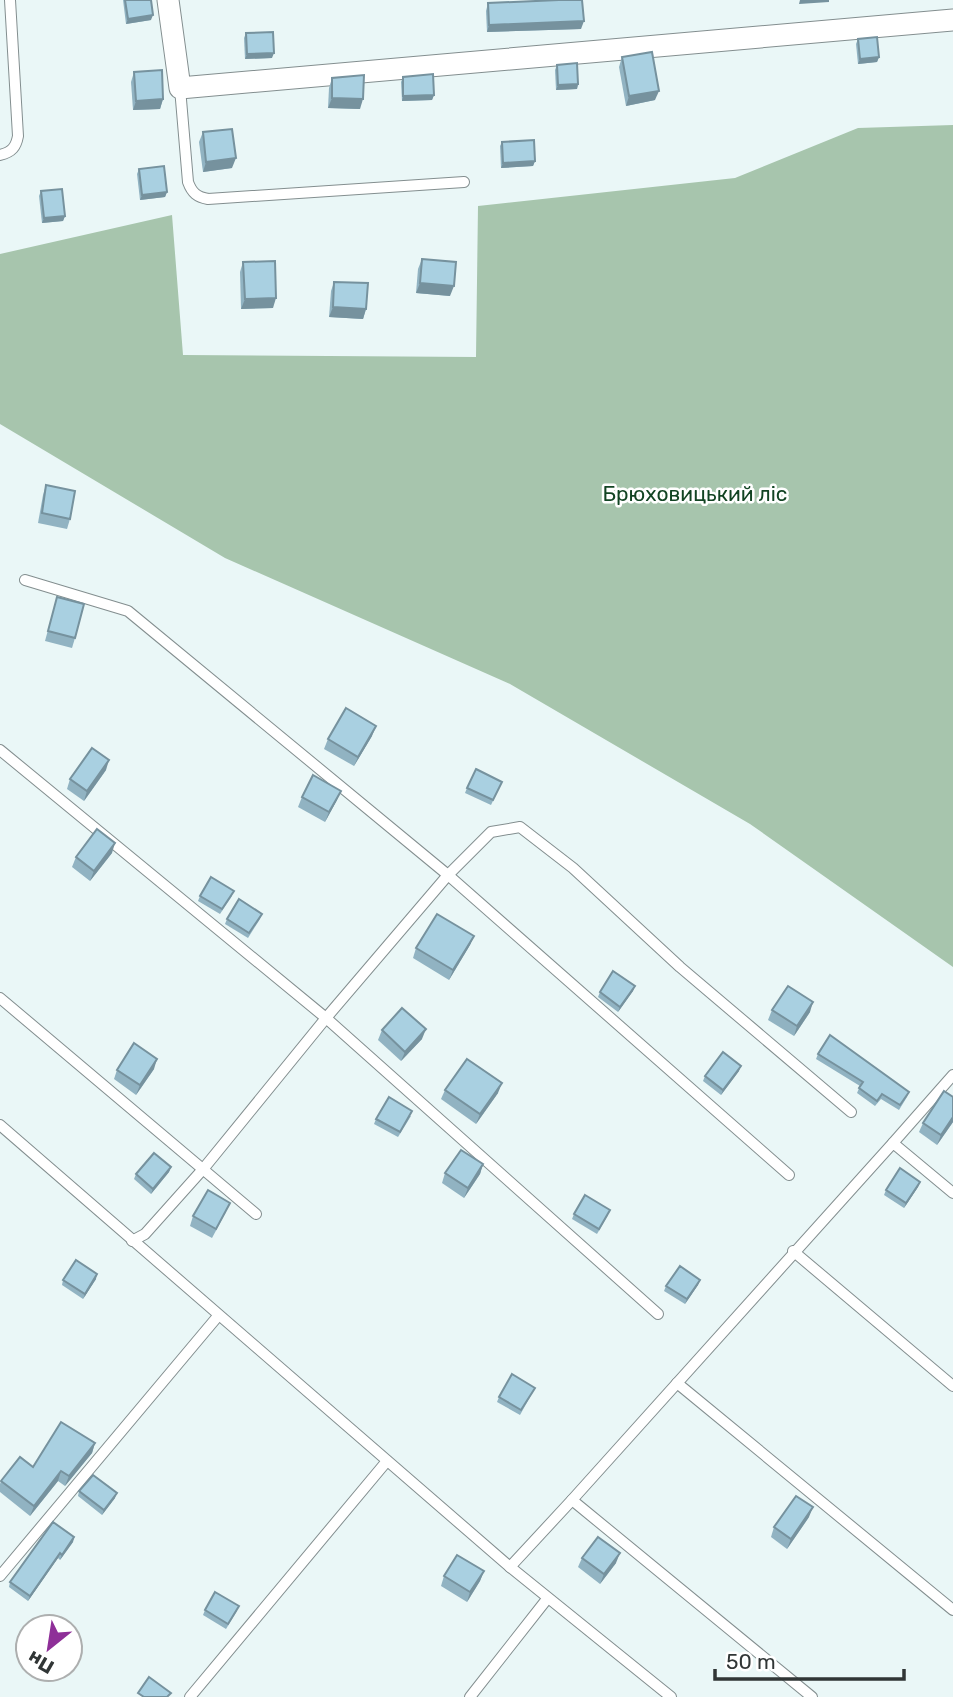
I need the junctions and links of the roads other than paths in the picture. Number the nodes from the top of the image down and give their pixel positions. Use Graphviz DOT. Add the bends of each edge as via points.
graph roads {
  1 [pos="10,0"];
  2 [pos="168,0"];
  3 [pos="953,20"];
  4 [pos="180,88"];
  5 [pos="0,155"];
  6 [pos="464,182"];
  7 [pos="25,580"];
  8 [pos="0,750"];
  9 [pos="448,875"];
  10 [pos="0,998"];
  11 [pos="326,1017"];
  12 [pos="953,1075"];
  13 [pos="851,1112"];
  14 [pos="0,1125"];
  15 [pos="893,1143"];
  16 [pos="204,1168"];
  17 [pos="789,1175"];
  18 [pos="953,1193"];
  19 [pos="256,1214"];
  20 [pos="132,1241"];
  21 [pos="793,1251"];
  22 [pos="658,1314"];
  23 [pos="218,1316"];
  24 [pos="677,1383"];
  25 [pos="953,1386"];
  26 [pos="387,1461"];
  27 [pos="572,1500"];
  28 [pos="510,1567"];
  29 [pos="0,1576"];
  30 [pos="547,1599"];
  31 [pos="953,1610"];
  32 [pos="190,1697"];
  33 [pos="470,1697"];
  34 [pos="671,1697"];
  35 [pos="812,1697"];
  1 -- 5 [label="lane" via="18,136 17,145"];
  2 -- 4 [label="street"];
  3 -- 4 [label="street"];
  4 -- 6 [label="lane" via="188,182 199,198"];
  7 -- 9 [label="lane" via="128,611"];
  8 -- 11 [label="lane"];
  9 -- 11 [label="lane"];
  9 -- 13 [label="lane" via="491,832 520,827 572,867 680,967"];
  9 -- 17 [label="lane"];
  10 -- 16 [label="lane"];
  11 -- 16 [label="lane"];
  11 -- 22 [label="lane"];
  12 -- 15 [label="lane"];
  14 -- 20 [label="lane"];
  15 -- 18 [label="lane"];
  15 -- 21 [label="lane"];
  16 -- 19 [label="lane"];
  16 -- 20 [label="lane" via="145,1234"];
  20 -- 23 [label="lane"];
  21 -- 24 [label="lane"];
  21 -- 25 [label="lane"];
  23 -- 26 [label="lane"];
  23 -- 29 [label="lane"];
  24 -- 27 [label="lane"];
  24 -- 31 [label="lane"];
  26 -- 28 [label="lane"];
  26 -- 32 [label="lane"];
  27 -- 28 [label="lane"];
  27 -- 35 [label="lane"];
  28 -- 30 [label="lane"];
  30 -- 33 [label="lane"];
  30 -- 34 [label="lane"];
}
